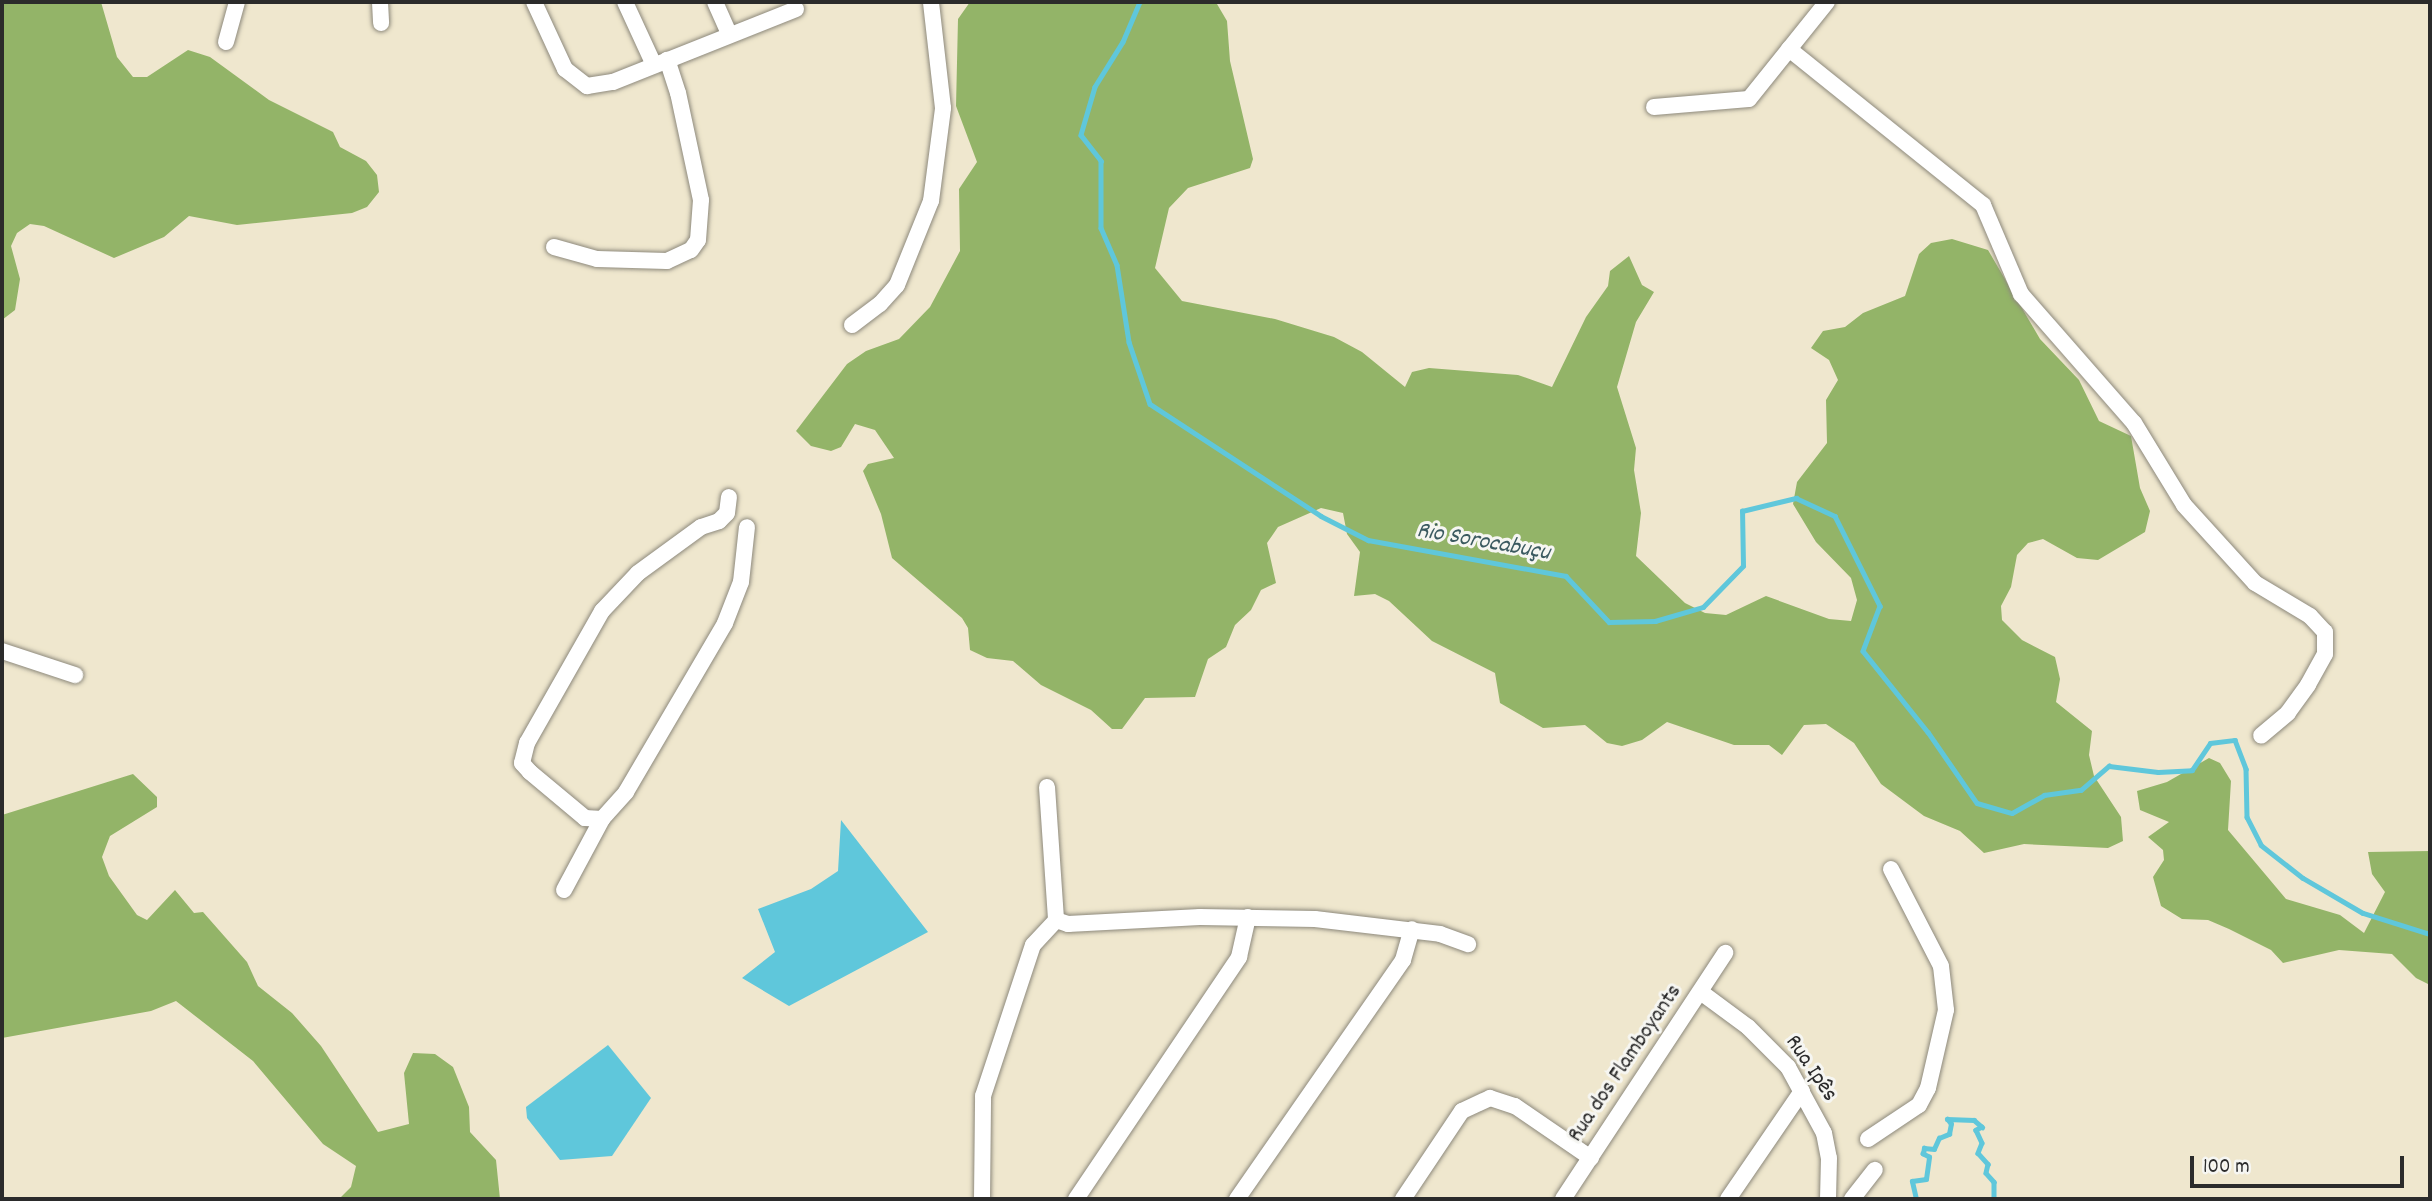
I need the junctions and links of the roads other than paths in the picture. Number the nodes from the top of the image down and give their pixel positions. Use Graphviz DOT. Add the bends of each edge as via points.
graph roads {
  1 [pos="237,2"];
  2 [pos="380,2"];
  3 [pos="534,2"];
  4 [pos="625,2"];
  5 [pos="716,2"];
  6 [pos="931,2"];
  7 [pos="1827,2"];
  8 [pos="796,9"];
  9 [pos="381,23"];
  10 [pos="730,35"];
  11 [pos="226,42"];
  12 [pos="1789,49"];
  13 [pos="660,63"];
  14 [pos="1654,107"];
  15 [pos="554,247"];
  16 [pos="852,326"];
  17 [pos="729,497"];
  18 [pos="747,527"];
  19 [pos="2,651"];
  20 [pos="75,675"];
  21 [pos="2261,736"];
  22 [pos="1047,787"];
  23 [pos="602,819"];
  24 [pos="1891,869"];
  25 [pos="564,890"];
  26 [pos="1248,917"];
  27 [pos="1056,920"];
  28 [pos="1412,929"];
  29 [pos="1468,944"];
  30 [pos="1725,953"];
  31 [pos="1702,993"];
  32 [pos="1802,1091"];
  33 [pos="1868,1139"];
  34 [pos="1591,1158"];
  35 [pos="1875,1170"];
  36 [pos="982,1199"];
  37 [pos="1076,1199"];
  38 [pos="1237,1199"];
  39 [pos="1403,1199"];
  40 [pos="1563,1199"];
  41 [pos="1728,1199"];
  42 [pos="1828,1199"];
  43 [pos="1852,1199"];
  1 -- 11 [label="street"];
  2 -- 9 [label="street"];
  3 -- 13 [label="street" via="565,69 580,85 613,82"];
  4 -- 13 [label="street"];
  5 -- 10 [label="street"];
  6 -- 16 [label="street" via="943,108 932,201 897,285"];
  7 -- 12 [label="street"];
  8 -- 10 [label="street"];
  10 -- 13 [label="street"];
  12 -- 14 [label="street" via="1749,99"];
  12 -- 21 [label="street" via="1983,205 2021,294 2134,424 2184,505 2255,583 2310,616 2325,632 2325,654 2308,685 2288,713"];
  13 -- 15 [label="street" via="701,200 698,240 691,250 667,261 597,259"];
  17 -- 23 [label="street" via="727,513 719,521 701,527 638,573 602,611 527,743 522,763 530,772 585,818"];
  18 -- 23 [label="street" via="741,582 725,623 626,792"];
  19 -- 20 [label="street"];
  22 -- 27 [label="street"];
  23 -- 25 [label="street"];
  24 -- 33 [label="street" via="1941,966 1946,1010 1928,1088 1919,1105"];
  26 -- 27 [label="street" via="1068,924"];
  26 -- 28 [label="street"];
  26 -- 37 [label="street" via="1239,957"];
  27 -- 36 [label="street" via="1033,945 983,1097"];
  28 -- 29 [label="street"];
  28 -- 38 [label="street" via="1403,960"];
  30 -- 31 [label="street, Rua dos Flamboyants"];
  31 -- 32 [label="street, Rua Ipês" via="1771,1047"];
  31 -- 34 [label="street, Rua dos Flamboyants"];
  32 -- 41 [label="street"];
  32 -- 42 [label="street, Rua Ipês" via="1824,1133"];
  34 -- 39 [label="street" via="1515,1106 1490,1098 1462,1111"];
  34 -- 40 [label="street, Rua dos Flamboyants"];
  35 -- 43 [label="street"];
}
